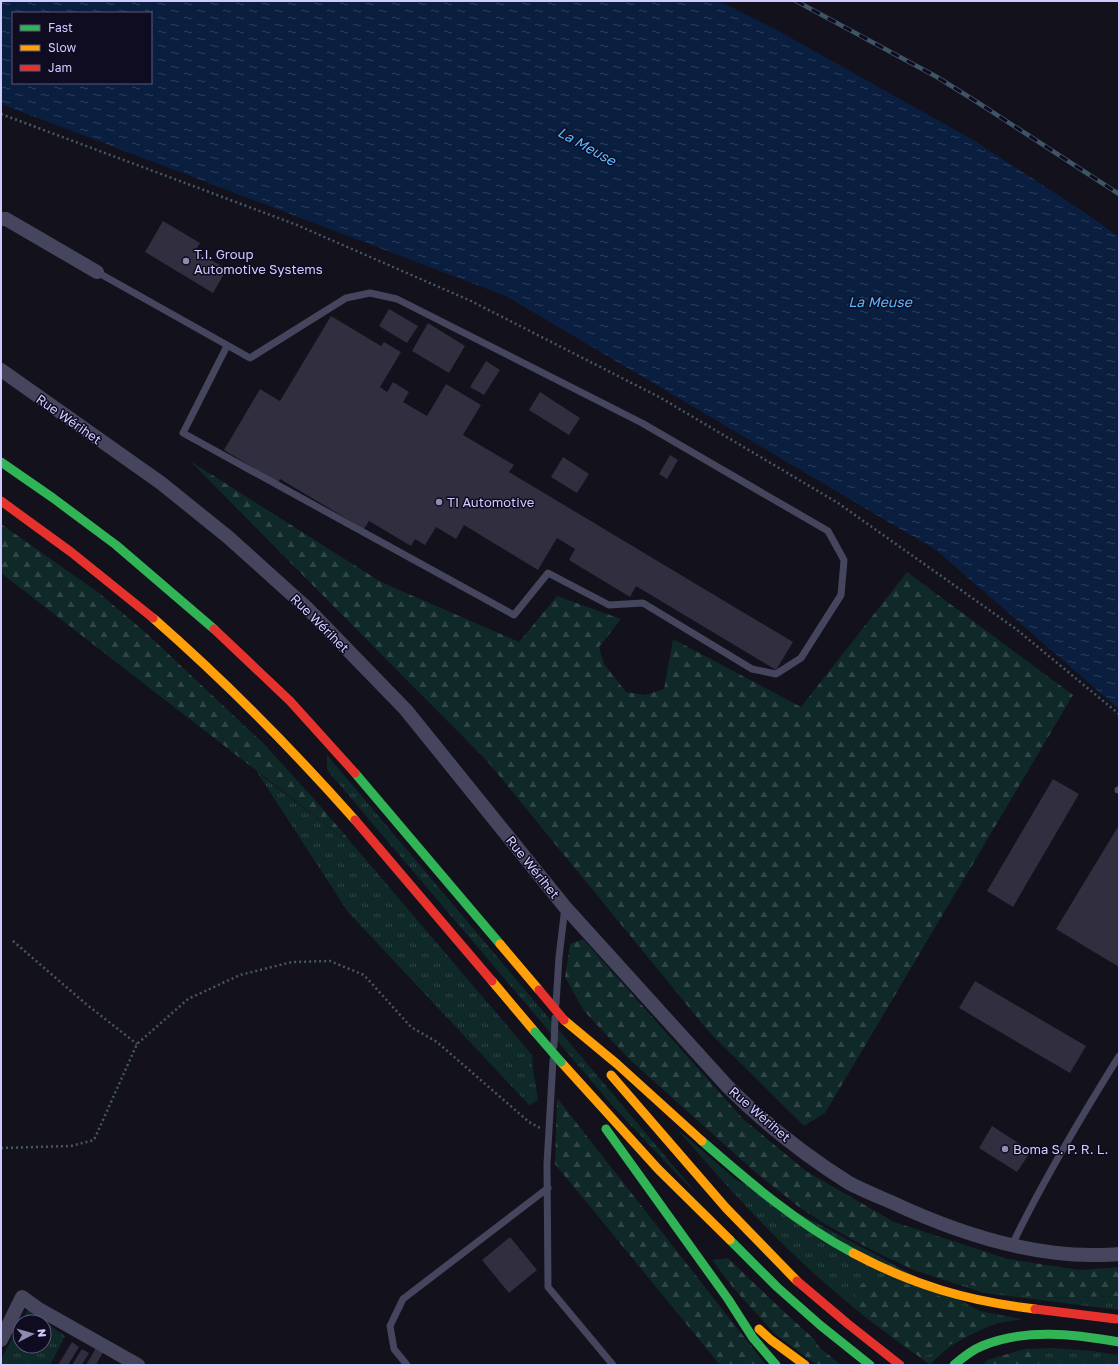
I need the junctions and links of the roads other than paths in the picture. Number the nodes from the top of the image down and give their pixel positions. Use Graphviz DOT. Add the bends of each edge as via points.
graph roads {
  1 [pos="1,219"];
  2 [pos="97,272"];
  3 [pos="228,346"];
  4 [pos="1,370"];
  5 [pos="1,462"];
  6 [pos="1,501"];
  7 [pos="565,907"];
  8 [pos="564,1020"];
  9 [pos="1119,1056"];
  10 [pos="562,1063"];
  11 [pos="548,1188"];
  12 [pos="1012,1245"];
  13 [pos="1119,1254"];
  14 [pos="728,1299"];
  15 [pos="1117,1319"];
  16 [pos="1062,1322"];
  17 [pos="1027,1326"];
  18 [pos="1,1340"];
  19 [pos="1119,1342"];
  20 [pos="982,1346"];
  21 [pos="882,1351"];
  22 [pos="138,1365"];
  23 [pos="407,1365"];
  24 [pos="613,1365"];
  25 [pos="776,1365"];
  26 [pos="805,1365"];
  27 [pos="870,1365"];
  28 [pos="900,1365"];
  29 [pos="908,1365"];
  30 [pos="954,1365"];
  1 -- 2 [label="street" via="6,219"];
  2 -- 3 [label="lane"];
  3 -- 3 [label="lane" via="250,358 346,298 370,293 397,299 642,423 828,531 844,560 841,595 801,658 776,674 752,669 643,603 609,605 548,573 514,615 183,432"];
  4 -- 7 [label="street, Rue Wérihet" via="161,483 228,537 308,609 406,710"];
  5 -- 8 [label="highway, bridge" via="116,545 213,628 290,701 378,798"];
  6 -- 10 [label="highway, bridge" via="67,548 125,595 194,654 265,723 349,812"];
  7 -- 11 [label="lane" via="548,1132"];
  7 -- 12 [label="street, Rue Wérihet" via="728,1087 750,1109 810,1156 851,1184 900,1206 942,1224"];
  8 -- 15 [label="highway" via="625,1070 649,1095 768,1197 845,1249 894,1274 968,1299"];
  8 -- 21 [label="highway" via="714,1195 762,1246 828,1307"];
  9 -- 12 [label="lane" via="1031,1206"];
  10 -- 14 [label="highway"];
  10 -- 27 [label="highway" via="658,1169 777,1287"];
  11 -- 23 [label="lane" via="403,1299 390,1326 394,1349"];
  11 -- 24 [label="lane" via="548,1287"];
  12 -- 13 [label="street, Rue Wérihet" via="1082,1255"];
  14 -- 25 [label="highway" via="753,1338"];
  14 -- 26 [label="highway" via="771,1340"];
  15 -- 16 [label="highway"];
  17 -- 20 [label="highway" via="1004,1330"];
  18 -- 22 [label="street" via="22,1297 36,1308"];
  19 -- 20 [label="highway" via="1066,1336 1035,1336 1007,1338"];
  20 -- 30 [label="highway"];
  21 -- 28 [label="highway"];
  21 -- 29 [label="highway"];
}
